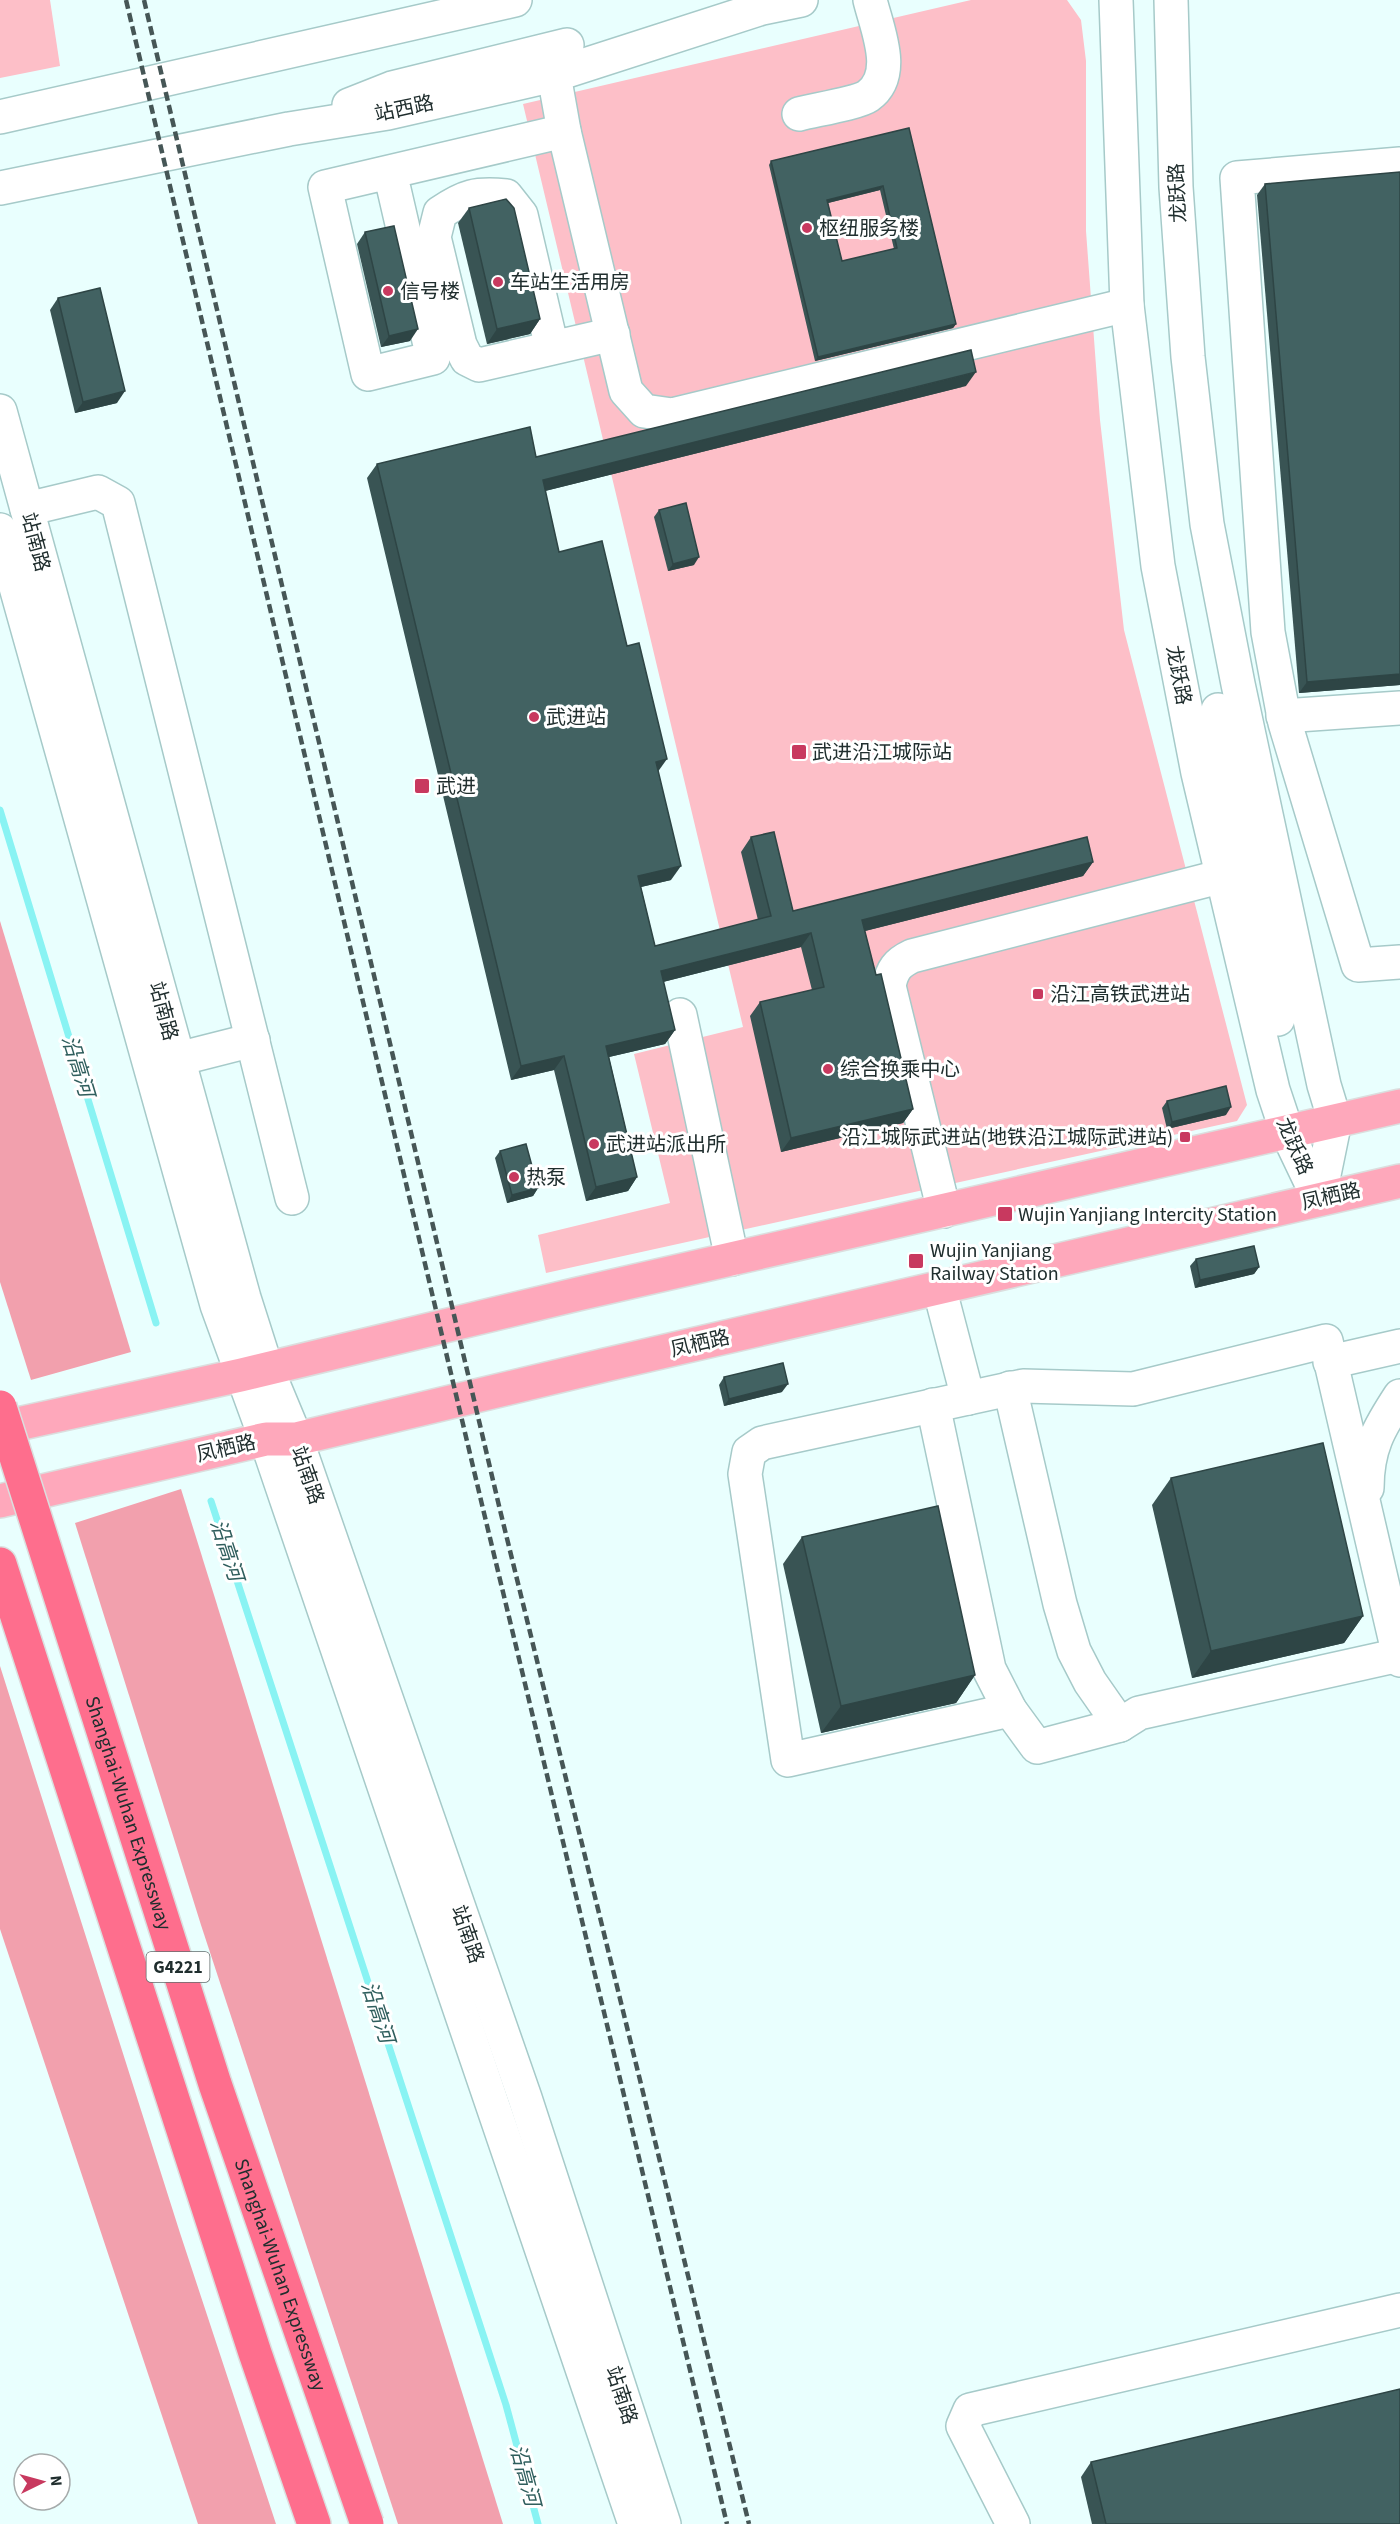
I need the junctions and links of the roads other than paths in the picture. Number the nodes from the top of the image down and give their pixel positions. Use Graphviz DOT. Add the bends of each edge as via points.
graph roads {
  1 [pos="515,0"];
  2 [pos="801,0"];
  3 [pos="870,0"];
  4 [pos="1116,0"];
  5 [pos="1172,0"];
  6 [pos="567,45"];
  7 [pos="554,75"];
  8 [pos="799,114"];
  9 [pos="0,117"];
  10 [pos="289,129"];
  11 [pos="564,131"];
  12 [pos="1400,164"];
  13 [pos="390,172"];
  14 [pos="0,188"];
  15 [pos="1127,304"];
  16 [pos="613,334"];
  17 [pos="552,348"];
  18 [pos="0,411"];
  19 [pos="27,509"];
  20 [pos="0,530"];
  21 [pos="1400,708"];
  22 [pos="1218,710"];
  23 [pos="1283,717"];
  24 [pos="1223,876"];
  25 [pos="1400,962"];
  26 [pos="680,1015"];
  27 [pos="252,1040"];
  28 [pos="178,1059"];
  29 [pos="1400,1106"];
  30 [pos="1335,1121"];
  31 [pos="1294,1131"];
  32 [pos="1400,1181"];
  33 [pos="292,1198"];
  34 [pos="1319,1199"];
  35 [pos="944,1211"];
  36 [pos="732,1259"];
  37 [pos="939,1287"];
  38 [pos="1400,1346"];
  39 [pos="1330,1362"];
  40 [pos="254,1371"];
  41 [pos="1010,1388"];
  42 [pos="1400,1396"];
  43 [pos="968,1398"];
  44 [pos="933,1405"];
  45 [pos="0,1407"];
  46 [pos="0,1428"];
  47 [pos="281,1439"];
  48 [pos="0,1501"];
  49 [pos="1367,1518"];
  50 [pos="0,1564"];
  51 [pos="1399,1658"];
  52 [pos="1010,1710"];
  53 [pos="1120,1725"];
  54 [pos="1400,2310"];
  55 [pos="314,2524"];
  56 [pos="367,2524"];
  57 [pos="635,2524"];
  58 [pos="664,2524"];
  59 [pos="1013,2524"];
  1 -- 9 [label="street"];
  2 -- 7 [label="street, 站西路" via="762,8"];
  3 -- 8 [label="street" via="885,64 880,83 867,98"];
  4 -- 15 [label="street, 龙跃路"];
  5 -- 30 [label="street, 龙跃路" via="1176,187 1188,357 1207,524 1324,1085"];
  6 -- 10 [label="street" via="392,88"];
  7 -- 10 [label="street, 站西路" via="388,113"];
  7 -- 11 [label="street"];
  10 -- 14 [label="street, 站西路"];
  11 -- 13 [label="street"];
  11 -- 16 [label="street"];
  12 -- 23 [label="street" via="1237,178 1268,632"];
  13 -- 13 [label="street" via="325,187 368,374 433,358"];
  15 -- 16 [label="street" via="672,415 644,411 626,391"];
  15 -- 24 [label="street, 龙跃路" via="1158,566 1198,773"];
  16 -- 17 [label="street"];
  17 -- 17 [label="street" via="479,365 467,359 460,345 434,237 440,213 463,198 484,194 506,196 521,215"];
  18 -- 19 [label="street, 站南路"];
  19 -- 27 [label="street" via="98,492 118,503"];
  19 -- 28 [label="street, 站南路"];
  20 -- 40 [label="street, 站南路" via="217,1305"];
  21 -- 23 [label="street"];
  22 -- 31 [label="street"];
  23 -- 25 [label="street" via="1358,965"];
  24 -- 31 [label="street, 龙跃路" via="1273,1090"];
  24 -- 35 [label="street" via="912,956 892,971 889,986"];
  26 -- 36 [label="street"];
  27 -- 28 [label="street"];
  27 -- 33 [label="street"];
  28 -- 40 [label="street, 站南路" via="244,1298"];
  29 -- 30 [label="main road"];
  30 -- 31 [label="main road"];
  30 -- 34 [label="street, 龙跃路"];
  31 -- 34 [label="street"];
  31 -- 35 [label="main road"];
  32 -- 34 [label="main road, 凤栖路"];
  34 -- 37 [label="main road, 凤栖路"];
  35 -- 36 [label="main road"];
  36 -- 40 [label="main road"];
  37 -- 43 [label="street"];
  37 -- 47 [label="main road, 凤栖路"];
  38 -- 39 [label="street"];
  39 -- 41 [label="street" via="1326,1341 1133,1389"];
  39 -- 49 [label="street"];
  40 -- 46 [label="main road"];
  40 -- 47 [label="street, 站南路"];
  41 -- 43 [label="street"];
  41 -- 53 [label="street" via="1074,1651"];
  42 -- 49 [label="street" via="1378,1430 1367,1469"];
  43 -- 44 [label="street"];
  44 -- 52 [label="street" via="989,1669"];
  44 -- 52 [label="street" via="762,1443 749,1452 745,1474 788,1760"];
  45 -- 56 [label="highway, Shanghai-Wuhan Expressway / G4221, bridge" via="216,2084"];
  47 -- 48 [label="main road, 凤栖路"];
  47 -- 57 [label="street, 站南路"];
  47 -- 58 [label="street, 站南路" via="525,2098"];
  49 -- 51 [label="street"];
  50 -- 55 [label="highway, G4221"];
  51 -- 53 [label="street" via="1139,1713"];
  52 -- 53 [label="street" via="1037,1747"];
  54 -- 59 [label="street" via="970,2410 963,2426"];
}
